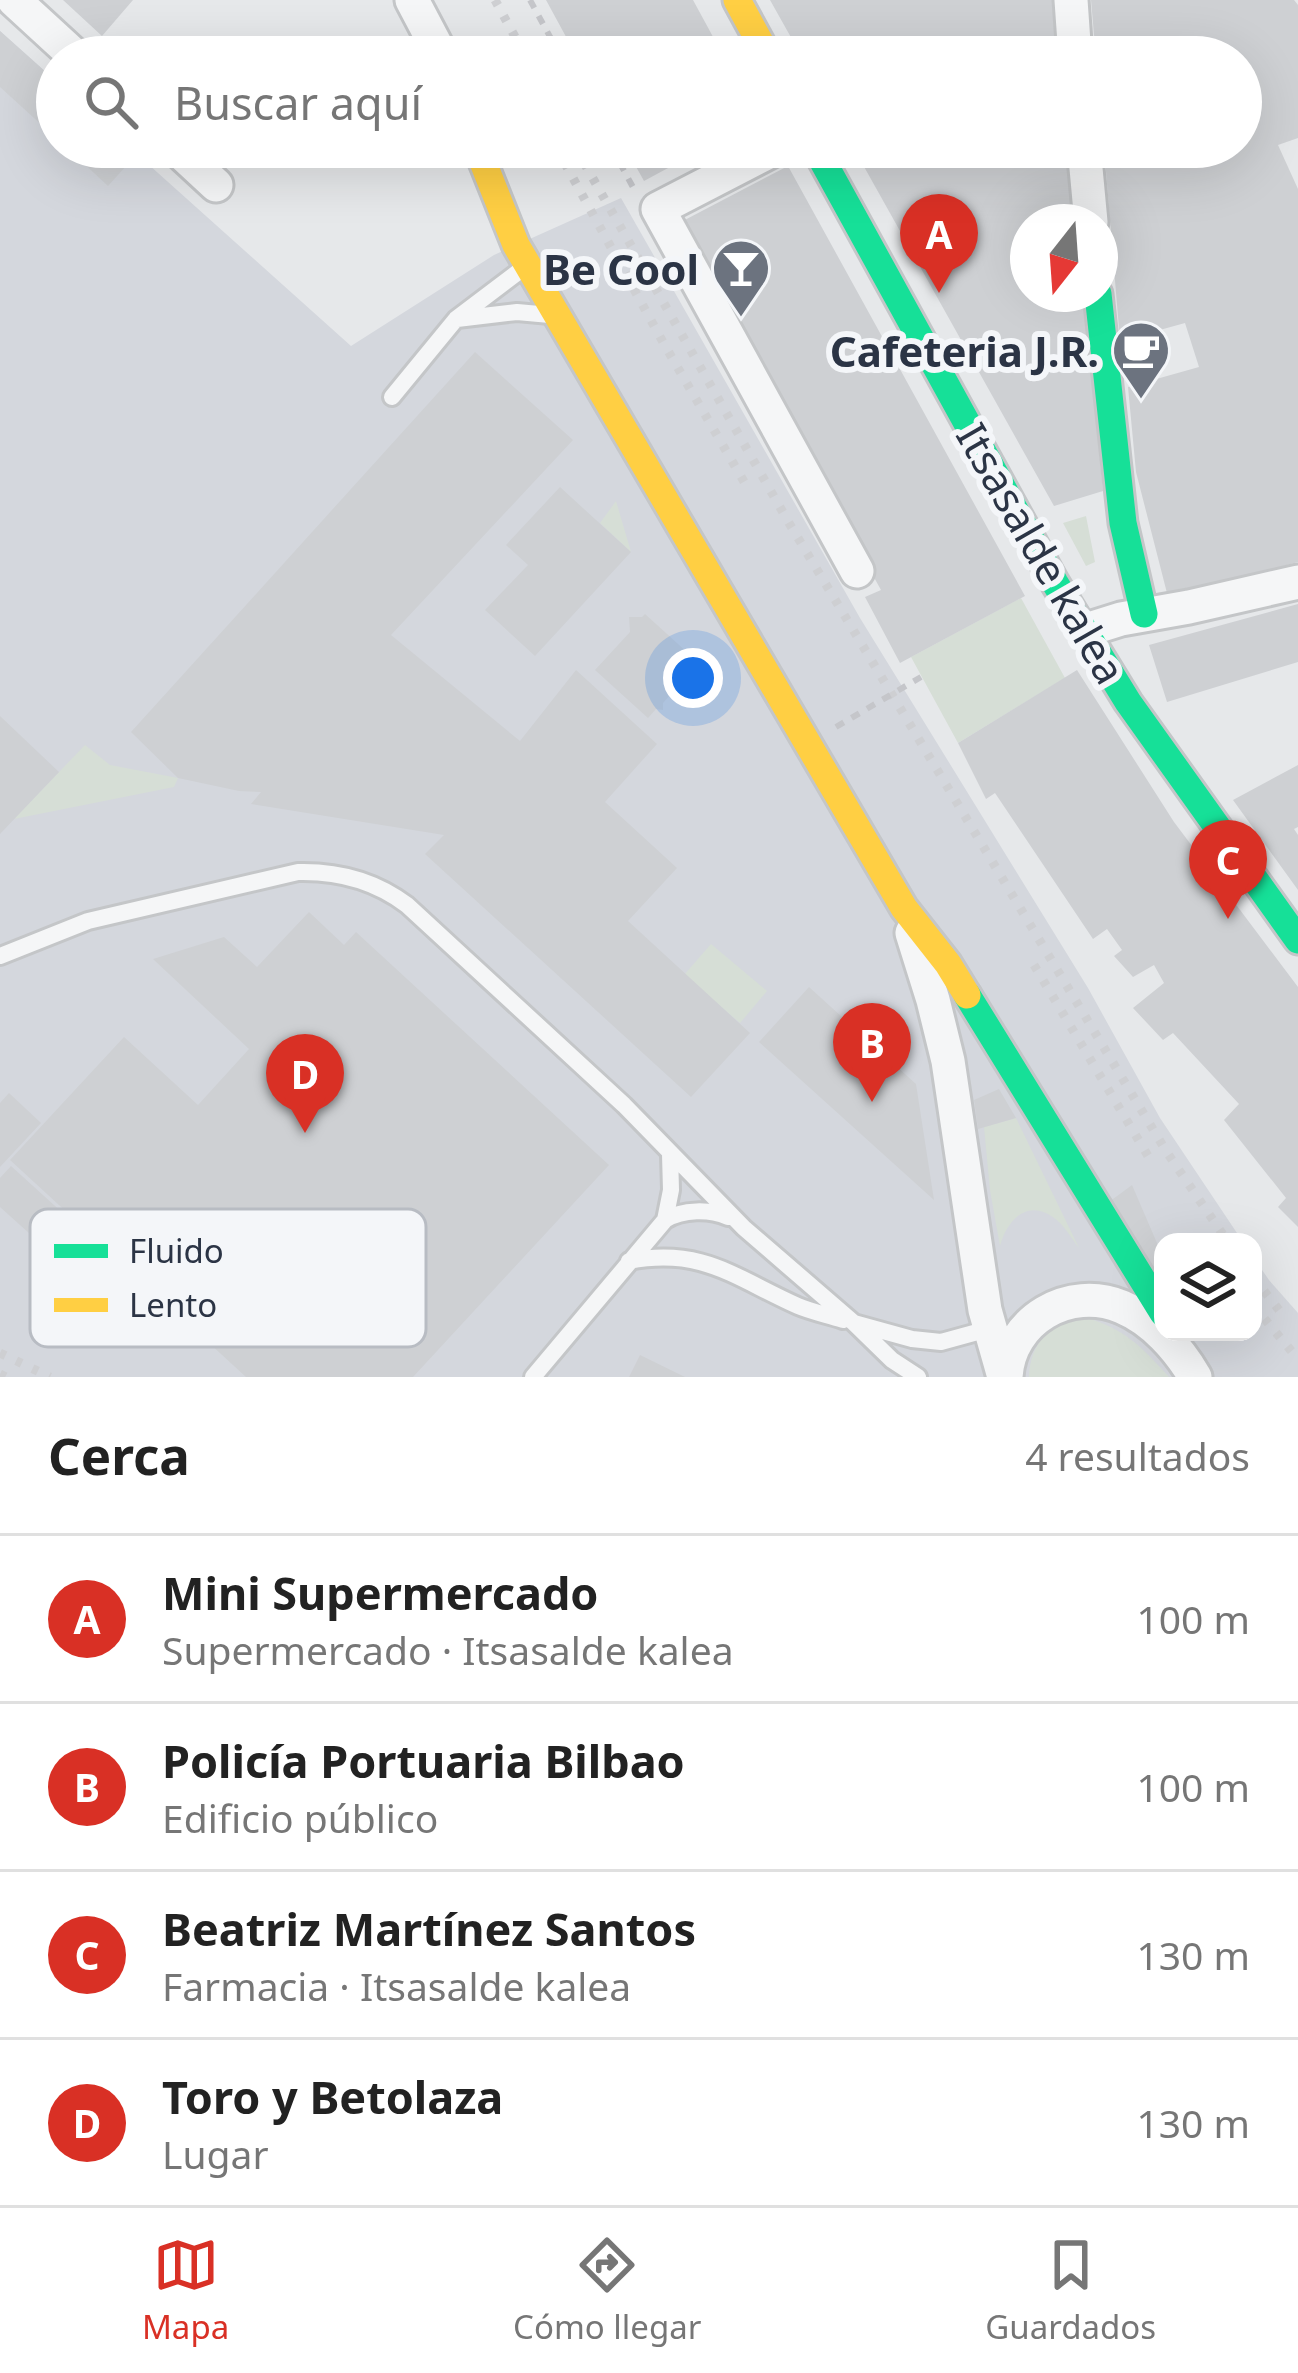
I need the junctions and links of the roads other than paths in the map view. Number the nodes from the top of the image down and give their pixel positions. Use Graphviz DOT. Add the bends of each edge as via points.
graph roads {
  1 [pos="14,0"];
  2 [pos="412,0"];
  3 [pos="737,0"];
  4 [pos="1071,0"];
  5 [pos="53,36"];
  6 [pos="431,36"];
  7 [pos="757,36"];
  8 [pos="1074,36"];
  9 [pos="198,168"];
  10 [pos="486,168"];
  11 [pos="737,168"];
  12 [pos="826,168"];
  13 [pos="1086,168"];
  14 [pos="216,185"];
  15 [pos="1089,204"];
  16 [pos="522,255"];
  17 [pos="1100,312"];
  18 [pos="558,316"];
  19 [pos="456,319"];
  20 [pos="392,397"];
  21 [pos="857,571"];
  22 [pos="1298,582"];
  23 [pos="1144,614"];
  24 [pos="1086,630"];
  25 [pos="904,908"];
  26 [pos="1298,940"];
  27 [pos="0,956"];
  28 [pos="670,1154"];
  29 [pos="665,1220"];
  30 [pos="740,1222"];
  31 [pos="629,1261"];
  32 [pos="1154,1298"];
  33 [pos="1040,1316"];
  34 [pos="854,1323"];
  35 [pos="990,1329"];
  36 [pos="1184,1356"];
  37 [pos="533,1377"];
  38 [pos="918,1377"];
  39 [pos="1005,1377"];
  1 -- 5 [label="street"];
  2 -- 6 [label="street"];
  3 -- 7 [label="street"];
  4 -- 8 [label="street"];
  9 -- 14 [label="street"];
  10 -- 16 [label="street"];
  11 -- 21 [label="street" via="658,209"];
  12 -- 24 [label="street, Itsasalde kalea"];
  13 -- 15 [label="street"];
  16 -- 18 [label="street"];
  16 -- 19 [label="lane"];
  17 -- 23 [label="street" via="1123,524"];
  18 -- 19 [label="lane"];
  18 -- 25 [label="street"];
  19 -- 20 [label="lane"];
  22 -- 23 [label="street"];
  23 -- 24 [label="street"];
  24 -- 26 [label="street, Itsasalde kalea"];
  25 -- 32 [label="street" via="948,964"];
  25 -- 35 [label="street" via="948,1060"];
  27 -- 28 [label="lane" via="129,911 298,872 345,875 407,904"];
  28 -- 29 [label="lane"];
  28 -- 30 [label="lane"];
  29 -- 30 [label="lane" via="714,1211"];
  29 -- 31 [label="lane"];
  30 -- 34 [label="lane"];
  31 -- 34 [label="lane" via="698,1260"];
  31 -- 37 [label="lane"];
  33 -- 35 [label="lane"];
  33 -- 36 [label="street" via="1072,1303 1111,1303 1142,1318"];
  33 -- 39 [label="street" via="1009,1351"];
  34 -- 35 [label="lane" via="941,1342"];
  34 -- 38 [label="lane"];
  35 -- 39 [label="street"];
}
